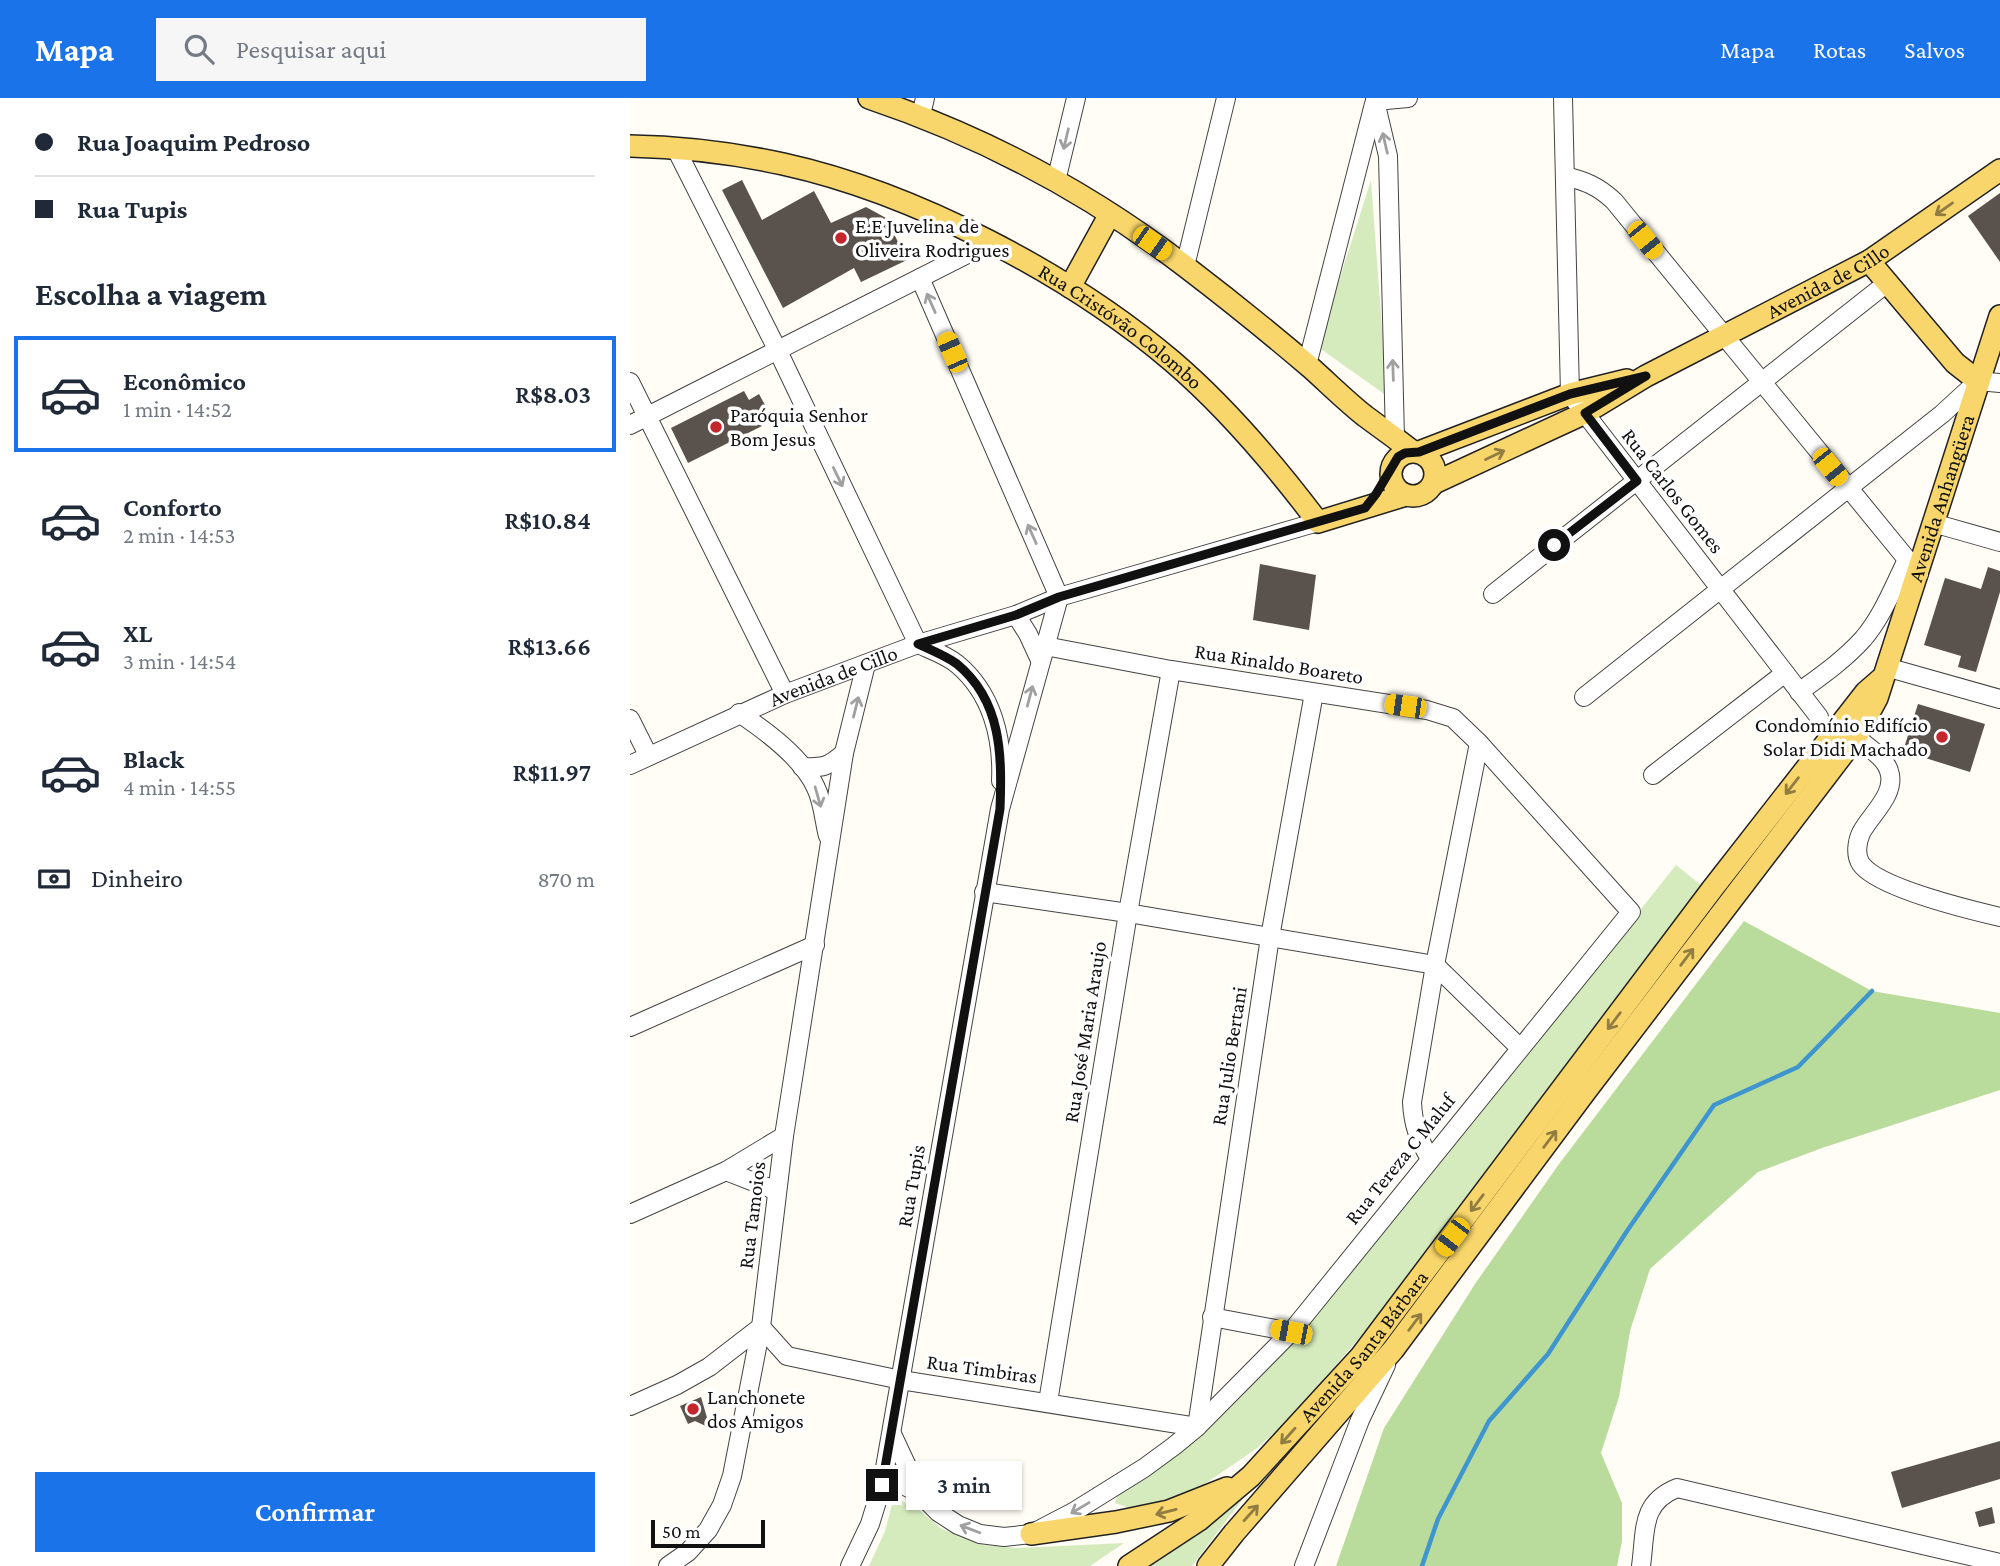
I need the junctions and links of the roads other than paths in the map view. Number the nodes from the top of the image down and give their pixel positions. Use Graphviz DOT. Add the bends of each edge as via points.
graph roads {
  1 [pos="869,98"];
  2 [pos="1076,98"];
  3 [pos="1226,98"];
  4 [pos="1408,98"];
  5 [pos="1563,98"];
  6 [pos="1376,99"];
  7 [pos="923,107"];
  8 [pos="630,146"];
  9 [pos="675,147"];
  10 [pos="2000,170"];
  11 [pos="1565,176"];
  12 [pos="1056,181"];
  13 [pos="1110,214"];
  14 [pos="1135,231"];
  15 [pos="1095,242"];
  16 [pos="989,243"];
  17 [pos="1869,261"];
  18 [pos="1185,266"];
  19 [pos="920,278"];
  20 [pos="1887,283"];
  21 [pos="1070,287"];
  22 [pos="2000,316"];
  23 [pos="1724,337"];
  24 [pos="777,349"];
  25 [pos="1307,365"];
  26 [pos="1646,376"];
  27 [pos="1978,381"];
  28 [pos="630,382"];
  29 [pos="2000,383"];
  30 [pos="1762,384"];
  31 [pos="1570,394"];
  32 [pos="1585,413"];
  33 [pos="1364,415"];
  34 [pos="647,416"];
  35 [pos="630,425"];
  36 [pos="1395,438"];
  37 [pos="1416,452"];
  38 [pos="1392,467"];
  39 [pos="1637,481"];
  40 [pos="1434,483"];
  41 [pos="1848,488"];
  42 [pos="1406,495"];
  43 [pos="1365,508"];
  44 [pos="1318,522"];
  45 [pos="1933,523"];
  46 [pos="2000,542"];
  47 [pos="1912,568"];
  48 [pos="1720,589"];
  49 [pos="1493,594"];
  50 [pos="1059,597"];
  51 [pos="1016,615"];
  52 [pos="918,644"];
  53 [pos="1043,653"];
  54 [pos="866,664"];
  55 [pos="1171,670"];
  56 [pos="1884,672"];
  57 [pos="1785,673"];
  58 [pos="1799,692"];
  59 [pos="1314,693"];
  60 [pos="785,694"];
  61 [pos="1584,696"];
  62 [pos="2000,699"];
  63 [pos="739,713"];
  64 [pos="1819,717"];
  65 [pos="630,719"];
  66 [pos="997,727"];
  67 [pos="1020,736"];
  68 [pos="1856,737"];
  69 [pos="1479,743"];
  70 [pos="844,752"];
  71 [pos="648,755"];
  72 [pos="630,765"];
  73 [pos="802,767"];
  74 [pos="1653,775"];
  75 [pos="1000,809"];
  76 [pos="830,846"];
  77 [pos="984,892"];
  78 [pos="1722,893"];
  79 [pos="1630,912"];
  80 [pos="1128,913"];
  81 [pos="2000,917"];
  82 [pos="1270,937"];
  83 [pos="815,945"];
  84 [pos="1435,965"];
  85 [pos="630,1027"];
  86 [pos="1519,1048"];
  87 [pos="784,1136"];
  88 [pos="1430,1159"];
  89 [pos="726,1171"];
  90 [pos="777,1191"];
  91 [pos="630,1214"];
  92 [pos="1212,1317"];
  93 [pos="761,1326"];
  94 [pos="1291,1332"];
  95 [pos="1393,1350"];
  96 [pos="901,1380"];
  97 [pos="1048,1402"];
  98 [pos="630,1405"];
  99 [pos="1196,1427"];
  100 [pos="892,1434"];
  101 [pos="1251,1476"];
  102 [pos="882,1485"];
  103 [pos="920,1494"];
  104 [pos="1031,1534"];
  105 [pos="1932,1547"];
  106 [pos="1989,1563"];
  107 [pos="668,1566"];
  108 [pos="850,1566"];
  109 [pos="1129,1566"];
  110 [pos="1208,1566"];
  111 [pos="1304,1566"];
  112 [pos="1641,1566"];
  113 [pos="1950,1566"];
  1 -- 7 [label="main road"];
  2 -- 12 [label="street, one-way"];
  3 -- 18 [label="street"];
  4 -- 6 [label="street"];
  5 -- 11 [label="street"];
  6 -- 25 [label="street"];
  36 -- 6 [label="street, one-way" via="1388,156"];
  7 -- 12 [label="main road"];
  8 -- 9 [label="main road, Rua Cristóvão Colombo"];
  9 -- 16 [label="main road, Rua Cristóvão Colombo" via="783,164 829,177 934,215"];
  9 -- 24 [label="street"];
  10 -- 17 [label="main road, Avenida de Cillo, one-way"];
  11 -- 23 [label="street" via="1586,181 1614,201"];
  11 -- 31 [label="street"];
  12 -- 13 [label="main road"];
  13 -- 14 [label="main road"];
  13 -- 15 [label="main road"];
  14 -- 15 [label="main road"];
  14 -- 18 [label="main road"];
  15 -- 21 [label="main road"];
  16 -- 19 [label="street"];
  16 -- 21 [label="main road, Rua Cristóvão Colombo"];
  17 -- 20 [label="main road"];
  17 -- 23 [label="main road, Avenida de Cillo"];
  18 -- 25 [label="main road"];
  19 -- 24 [label="street"];
  50 -- 19 [label="street, one-way"];
  20 -- 27 [label="main road" via="1955,363"];
  20 -- 30 [label="street"];
  21 -- 44 [label="main road, Rua Cristóvão Colombo" via="1122,322 1219,405"];
  22 -- 27 [label="main road, Avenida Anhangüera"];
  23 -- 26 [label="main road, Avenida de Cillo"];
  23 -- 30 [label="street"];
  24 -- 34 [label="street"];
  24 -- 52 [label="street, one-way"];
  25 -- 33 [label="main road"];
  26 -- 31 [label="main road, Avenida de Cillo"];
  26 -- 32 [label="main road, Avenida de Cillo"];
  27 -- 29 [label="street"];
  27 -- 41 [label="street"];
  27 -- 45 [label="main road, Avenida Anhangüera"];
  28 -- 34 [label="street"];
  30 -- 39 [label="street"];
  30 -- 41 [label="street"];
  31 -- 32 [label="street, Rua Carlos Gomes"];
  31 -- 37 [label="main road, Avenida de Cillo"];
  32 -- 39 [label="street, Rua Carlos Gomes"];
  40 -- 32 [label="main road, Avenida de Cillo, one-way"];
  33 -- 36 [label="main road"];
  33 -- 38 [label="main road"];
  34 -- 35 [label="street"];
  34 -- 60 [label="street"];
  36 -- 37 [label="main road"];
  37 -- 38 [label="main road" via="1405,453"];
  37 -- 40 [label="main road" via="1432,461"];
  38 -- 42 [label="main road" via="1394,486"];
  38 -- 43 [label="main road"];
  39 -- 48 [label="street, Rua Carlos Gomes"];
  39 -- 49 [label="street"];
  40 -- 42 [label="main road" via="1419,495"];
  41 -- 47 [label="street"];
  41 -- 48 [label="street"];
  42 -- 43 [label="main road, Avenida de Cillo"];
  43 -- 44 [label="main road, Avenida de Cillo"];
  44 -- 50 [label="street, Avenida de Cillo"];
  45 -- 46 [label="street"];
  45 -- 47 [label="main road, Avenida Anhangüera"];
  47 -- 56 [label="main road, Avenida Anhangüera"];
  47 -- 58 [label="street" via="1864,637"];
  48 -- 57 [label="street, Rua Carlos Gomes"];
  48 -- 61 [label="street"];
  50 -- 51 [label="street, Avenida de Cillo"];
  50 -- 53 [label="street, Rua Tupis"];
  51 -- 52 [label="street, Avenida de Cillo"];
  51 -- 53 [label="street"];
  52 -- 54 [label="street, Avenida de Cillo"];
  52 -- 66 [label="street, Rua Tupis" via="955,662 973,679 987,699"];
  53 -- 55 [label="street, Rua Rinaldo Boareto"];
  67 -- 53 [label="street, Rua Tupis, one-way"];
  54 -- 60 [label="street, Avenida de Cillo"];
  70 -- 54 [label="street, Rua Tamoios, one-way"];
  55 -- 59 [label="street, Rua Rinaldo Boareto"];
  55 -- 80 [label="street, Rua José Maria Araujo"];
  56 -- 62 [label="street"];
  56 -- 68 [label="main road, Avenida Anhangüera" via="1869,717"];
  56 -- 78 [label="main road, Avenida Anhangüera, one-way"];
  57 -- 58 [label="street, Rua Carlos Gomes"];
  57 -- 74 [label="street"];
  58 -- 64 [label="street, Rua Carlos Gomes"];
  59 -- 69 [label="street, Rua Rinaldo Boareto" via="1427,710 1453,718"];
  59 -- 82 [label="street, Rua Julio Bertani"];
  60 -- 63 [label="street, Avenida de Cillo"];
  63 -- 71 [label="street, Avenida de Cillo"];
  63 -- 73 [label="street, Rua Tamoios" via="778,741"];
  65 -- 71 [label="street"];
  66 -- 67 [label="street"];
  66 -- 75 [label="street, Rua Tupis" via="1002,763"];
  67 -- 75 [label="street, Rua Tupis"];
  68 -- 78 [label="main road, Avenida Anhangüera"];
  68 -- 81 [label="street" via="1880,758 1891,781 1889,792 1860,834 1859,862 1871,873 1920,895"];
  69 -- 79 [label="street, Rua Rinaldo Boareto"];
  69 -- 84 [label="street"];
  70 -- 73 [label="street" via="831,765"];
  70 -- 76 [label="street, Rua Tamoios"];
  71 -- 72 [label="street, Avenida de Cillo"];
  73 -- 76 [label="street, Rua Tamoios, one-way" via="817,788"];
  75 -- 77 [label="street, Rua Tupis"];
  76 -- 83 [label="street, Rua Tamoios"];
  77 -- 80 [label="street"];
  77 -- 96 [label="street, Rua Tupis"];
  95 -- 78 [label="main road, Avenida Santa Bárbara, one-way"];
  78 -- 101 [label="main road, Avenida Santa Bárbara, one-way" via="1370,1345"];
  79 -- 86 [label="street, Rua Tereza C Maluf"];
  80 -- 82 [label="street"];
  80 -- 97 [label="street, Rua José Maria Araujo"];
  82 -- 84 [label="street"];
  82 -- 92 [label="street, Rua Julio Bertani"];
  83 -- 85 [label="street"];
  83 -- 87 [label="street, Rua Tamoios"];
  84 -- 86 [label="street"];
  84 -- 88 [label="street" via="1412,1102 1418,1138"];
  86 -- 88 [label="street, Rua Tereza C Maluf"];
  87 -- 89 [label="street"];
  87 -- 90 [label="street, Rua Tamoios"];
  88 -- 94 [label="street, Rua Tereza C Maluf"];
  89 -- 90 [label="street"];
  89 -- 91 [label="street"];
  90 -- 93 [label="street, Rua Tamoios"];
  92 -- 94 [label="street"];
  92 -- 99 [label="street, Rua Julio Bertani"];
  93 -- 96 [label="street, Rua Timbiras" via="787,1356"];
  93 -- 98 [label="street" via="709,1367"];
  93 -- 107 [label="street, Rua Tamoios" via="732,1476 722,1505 708,1530"];
  94 -- 99 [label="street, Rua Tereza C Maluf"];
  110 -- 95 [label="main road, Avenida Santa Bárbara, one-way"];
  95 -- 111 [label="street" via="1360,1420"];
  96 -- 97 [label="street, Rua Timbiras"];
  96 -- 100 [label="street, Rua Tupis"];
  97 -- 99 [label="street, Rua Timbiras"];
  99 -- 104 [label="street, Rua Tereza C Maluf, one-way" via="1144,1468"];
  100 -- 102 [label="street, Rua Tupis"];
  100 -- 103 [label="street"];
  101 -- 104 [label="main road, one-way" via="1169,1511"];
  101 -- 109 [label="main road, Avenida Santa Bárbara" via="1199,1520"];
  102 -- 103 [label="street" via="905,1486"];
  102 -- 108 [label="street, Rua Tupis"];
  104 -- 103 [label="street, one-way" via="980,1534 938,1513"];
  105 -- 106 [label="street"];
  105 -- 112 [label="street" via="1677,1488 1662,1494 1649,1509"];
  105 -- 113 [label="street"];
}
